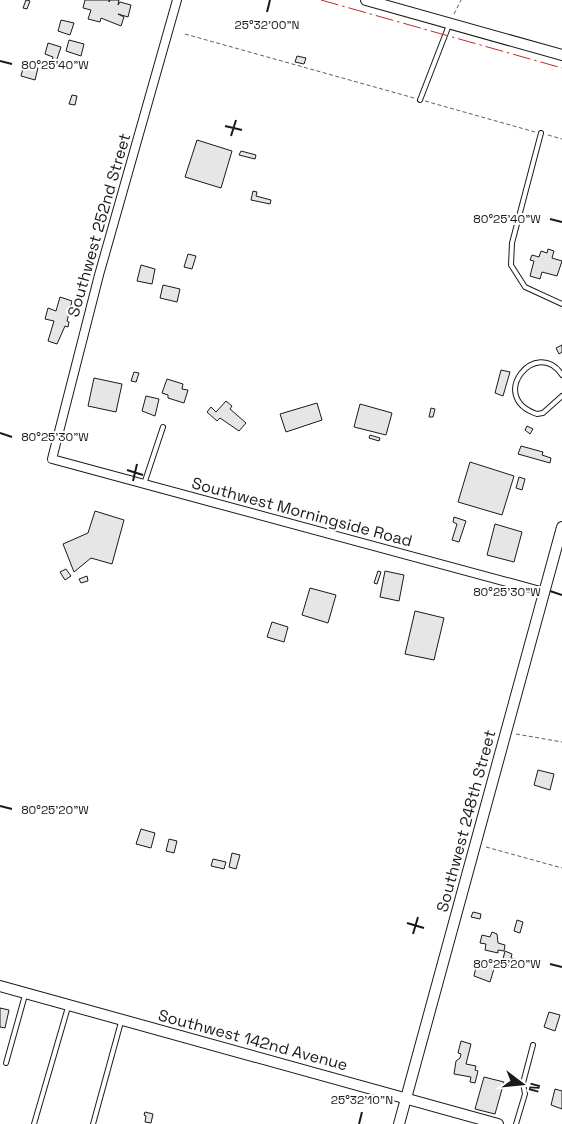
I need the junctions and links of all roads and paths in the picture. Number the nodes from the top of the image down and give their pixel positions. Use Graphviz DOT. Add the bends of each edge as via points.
graph roads {
  1 [pos="177,0"];
  2 [pos="366,0"];
  3 [pos="461,0"];
  4 [pos="450,23"];
  5 [pos="185,34"];
  6 [pos="562,55"];
  7 [pos="420,100"];
  8 [pos="541,133"];
  9 [pos="562,139"];
  10 [pos="562,304"];
  11 [pos="562,375"];
  12 [pos="562,396"];
  13 [pos="163,428"];
  14 [pos="52,458"];
  15 [pos="144,484"];
  16 [pos="562,527"];
  17 [pos="544,592"];
  18 [pos="505,732"];
  19 [pos="562,742"];
  20 [pos="476,844"];
  21 [pos="562,868"];
  22 [pos="0,986"];
  23 [pos="25,993"];
  24 [pos="68,1005"];
  25 [pos="121,1020"];
  26 [pos="532,1045"];
  27 [pos="6,1063"];
  28 [pos="406,1098"];
  29 [pos="34,1124"];
  30 [pos="93,1124"];
  31 [pos="399,1124"];
  32 [pos="498,1124"];
  33 [pos="516,1124"];
  1 -- 14 [label="street, Southwest 252nd Street" via="99,275"];
  2 -- 4 [label="street"];
  3 -- 4 [label="path"];
  4 -- 6 [label="street"];
  4 -- 7 [label="lane"];
  5 -- 7 [label="path"];
  7 -- 8 [label="path"];
  8 -- 9 [label="path"];
  8 -- 10 [label="lane" via="512,243 511,266 525,287"];
  11 -- 12 [label="lane" via="553,365 544,362 532,364 519,374 515,384 518,402 537,414 543,413"];
  13 -- 15 [label="lane"];
  14 -- 15 [label="street, Southwest Morningside Road"];
  15 -- 17 [label="street, Southwest Morningside Road"];
  16 -- 17 [label="street, Southwest 248th Street"];
  17 -- 18 [label="street, Southwest 248th Street"];
  18 -- 19 [label="path"];
  18 -- 20 [label="street, Southwest 248th Street"];
  20 -- 21 [label="path"];
  20 -- 28 [label="street, Southwest 248th Street"];
  22 -- 23 [label="street, Southwest 142nd Avenue"];
  23 -- 24 [label="street, Southwest 142nd Avenue"];
  23 -- 27 [label="lane"];
  24 -- 25 [label="street, Southwest 142nd Avenue"];
  24 -- 29 [label="lane"];
  25 -- 28 [label="street, Southwest 142nd Avenue"];
  25 -- 30 [label="lane"];
  26 -- 33 [label="lane" via="523,1082 525,1094"];
  28 -- 31 [label="street, Southwest 248th Street"];
  28 -- 32 [label="street, Southwest 142nd Avenue"];
}
